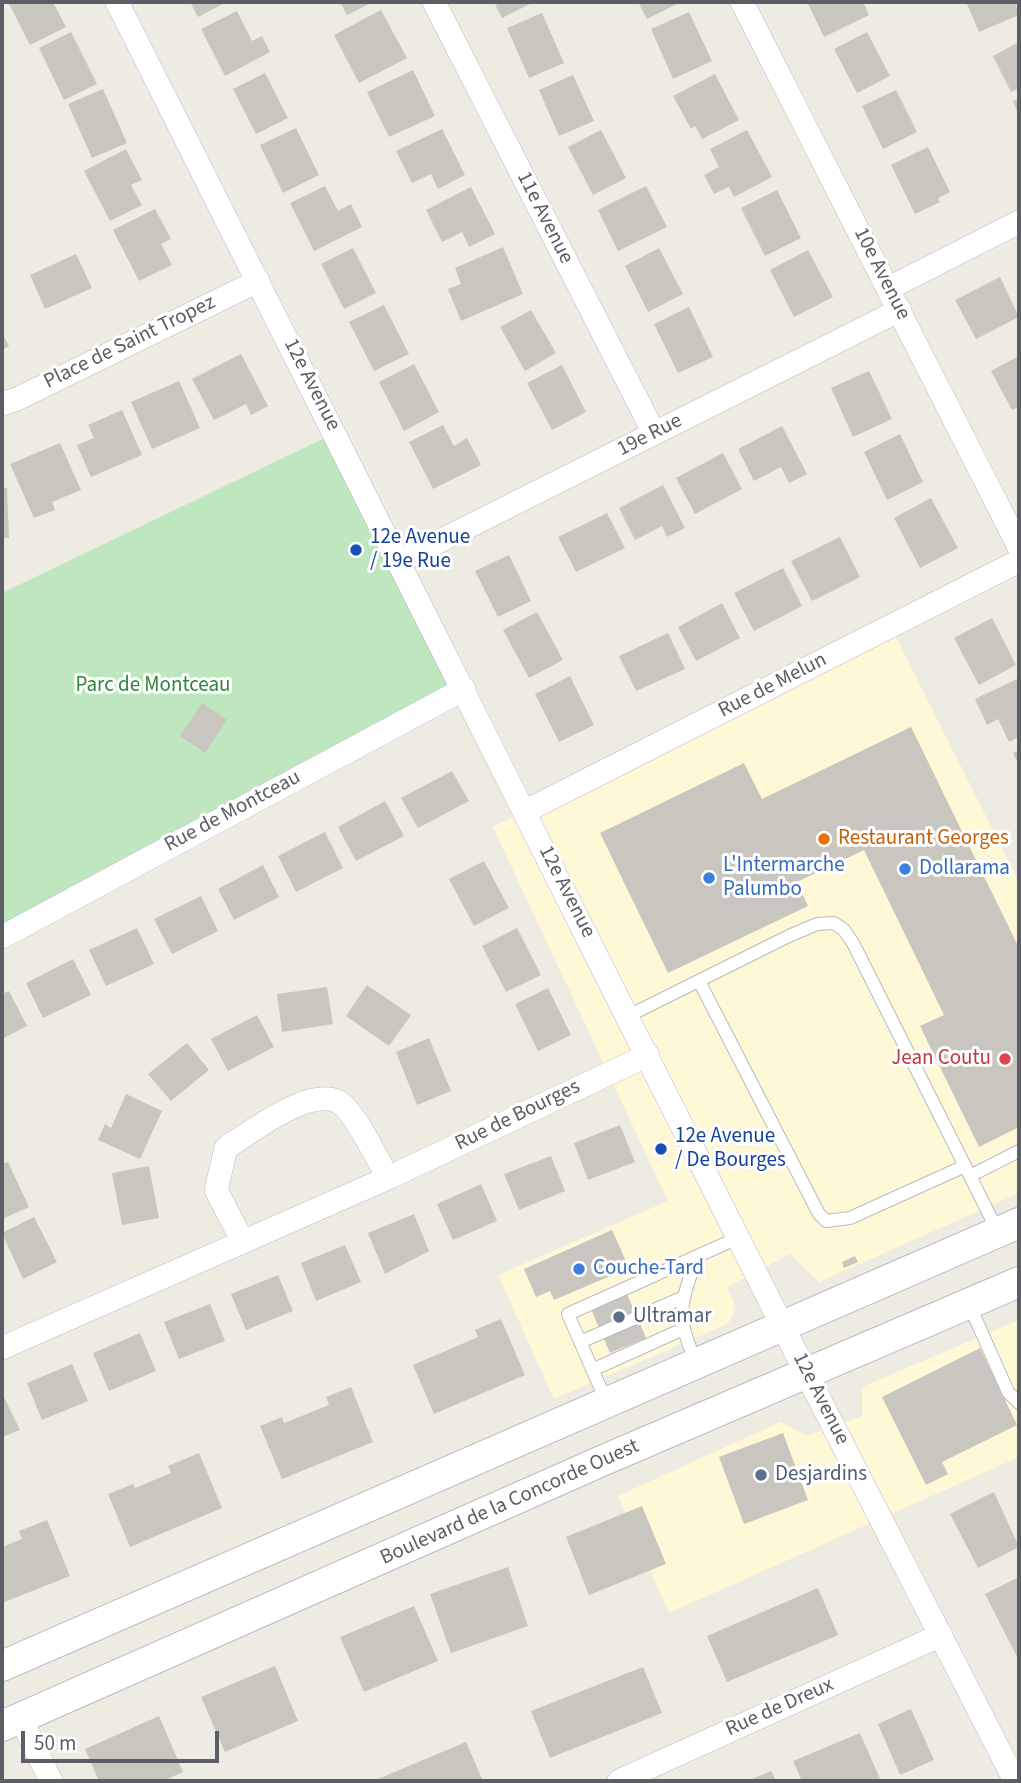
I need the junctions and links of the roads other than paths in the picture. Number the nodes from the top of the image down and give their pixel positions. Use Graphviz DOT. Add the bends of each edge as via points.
graph roads {
  1 [pos="117,2"];
  2 [pos="434,2"];
  3 [pos="741,2"];
  4 [pos="1019,222"];
  5 [pos="258,281"];
  6 [pos="888,288"];
  7 [pos="900,310"];
  8 [pos="2,404"];
  9 [pos="654,433"];
  10 [pos="1019,547"];
  11 [pos="400,561"];
  12 [pos="1019,561"];
  13 [pos="464,689"];
  14 [pos="526,811"];
  15 [pos="2,937"];
  16 [pos="699,981"];
  17 [pos="628,1016"];
  18 [pos="648,1055"];
  19 [pos="1019,1151"];
  20 [pos="967,1171"];
  21 [pos="388,1178"];
  22 [pos="1009,1228"];
  23 [pos="740,1237"];
  24 [pos="243,1242"];
  25 [pos="697,1258"];
  26 [pos="1019,1283"];
  27 [pos="684,1297"];
  28 [pos="969,1304"];
  29 [pos="783,1326"];
  30 [pos="681,1330"];
  31 [pos="580,1342"];
  32 [pos="2,1348"];
  33 [pos="696,1363"];
  34 [pos="592,1370"];
  35 [pos="806,1373"];
  36 [pos="607,1403"];
  37 [pos="1019,1404"];
  38 [pos="941,1635"];
  39 [pos="2,1666"];
  40 [pos="11,1722"];
  41 [pos="51,1781"];
  42 [pos="619,1781"];
  43 [pos="1015,1781"];
  1 -- 5 [label="street, 12e Avenue"];
  2 -- 9 [label="street, 11e Avenue"];
  3 -- 6 [label="street, 10e Avenue"];
  4 -- 6 [label="street"];
  5 -- 8 [label="street, Place de Saint Tropez"];
  5 -- 11 [label="street, 12e Avenue"];
  6 -- 7 [label="street, 10e Avenue"];
  7 -- 9 [label="street, 19e Rue"];
  7 -- 10 [label="street, 10e Avenue"];
  9 -- 11 [label="street, 19e Rue"];
  11 -- 13 [label="street, 12e Avenue"];
  12 -- 14 [label="street, Rue de Melun"];
  13 -- 14 [label="street, 12e Avenue"];
  13 -- 15 [label="street, Rue de Montceau"];
  14 -- 17 [label="street, 12e Avenue"];
  16 -- 17 [label="lane"];
  16 -- 20 [label="lane" via="826,1221 850,1218"];
  16 -- 20 [label="lane" via="803,929 827,922 839,925 853,943"];
  17 -- 18 [label="street, 12e Avenue"];
  18 -- 21 [label="street, Rue de Bourges"];
  18 -- 23 [label="street, 12e Avenue"];
  19 -- 20 [label="lane"];
  20 -- 22 [label="lane"];
  21 -- 24 [label="street, Rue de Bourges"];
  21 -- 24 [label="street" via="344,1106 330,1099 296,1103 226,1148 216,1190"];
  22 -- 29 [label="street"];
  23 -- 25 [label="lane"];
  23 -- 29 [label="street, 12e Avenue"];
  24 -- 32 [label="street, Rue de Bourges"];
  25 -- 27 [label="lane"];
  25 -- 31 [label="lane" via="568,1314"];
  26 -- 28 [label="street, Boulevard de la Concorde Ouest"];
  27 -- 30 [label="lane"];
  27 -- 31 [label="lane"];
  28 -- 35 [label="street, Boulevard de la Concorde Ouest"];
  28 -- 37 [label="lane" via="1008,1392"];
  29 -- 33 [label="street"];
  29 -- 35 [label="street, 12e Avenue"];
  30 -- 33 [label="lane"];
  30 -- 34 [label="lane"];
  31 -- 34 [label="lane"];
  33 -- 36 [label="street"];
  34 -- 36 [label="lane"];
  35 -- 38 [label="street, 12e Avenue"];
  35 -- 40 [label="street, Boulevard de la Concorde Ouest"];
  36 -- 39 [label="street"];
  38 -- 42 [label="street, Rue de Dreux"];
  38 -- 43 [label="street, 12e Avenue"];
  40 -- 41 [label="street"];
}
